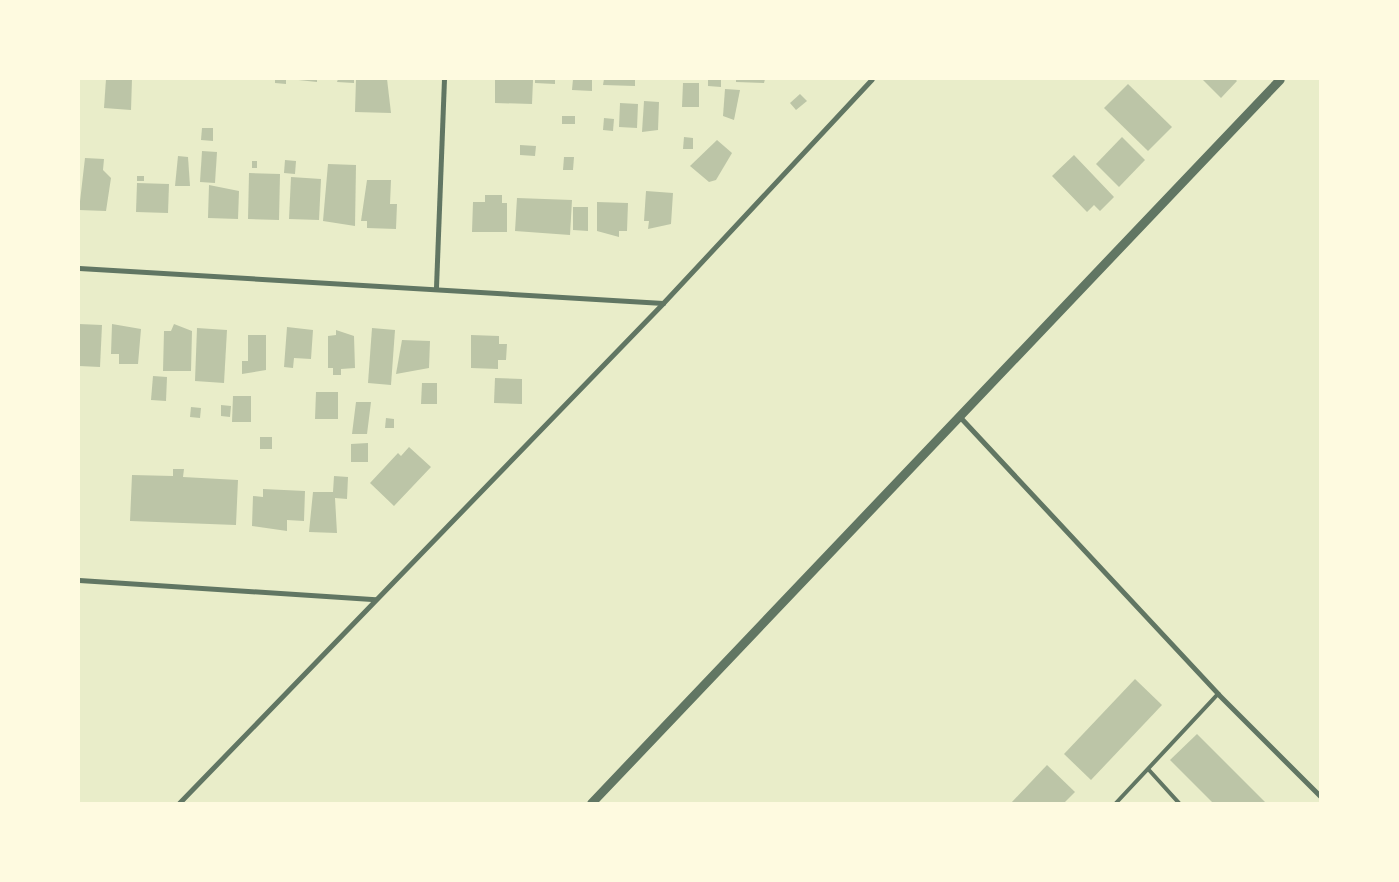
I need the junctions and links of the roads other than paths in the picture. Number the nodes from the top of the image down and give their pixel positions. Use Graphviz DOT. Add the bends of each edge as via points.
graph roads {
  1 [pos="444,79"];
  2 [pos="872,79"];
  3 [pos="1280,79"];
  4 [pos="79,268"];
  5 [pos="436,287"];
  6 [pos="663,303"];
  7 [pos="958,415"];
  8 [pos="79,580"];
  9 [pos="375,599"];
  10 [pos="1218,694"];
  11 [pos="1149,770"];
  12 [pos="1320,796"];
  13 [pos="179,803"];
  14 [pos="591,803"];
  15 [pos="1116,803"];
  16 [pos="1179,803"];
  1 -- 5 [label="street"];
  2 -- 6 [label="street"];
  3 -- 7 [label="street"];
  4 -- 5 [label="street"];
  5 -- 6 [label="street"];
  6 -- 9 [label="street"];
  7 -- 10 [label="street"];
  7 -- 14 [label="street"];
  8 -- 9 [label="street"];
  9 -- 13 [label="street"];
  10 -- 11 [label="lane"];
  10 -- 12 [label="street"];
  11 -- 15 [label="lane"];
  11 -- 16 [label="lane"];
}
